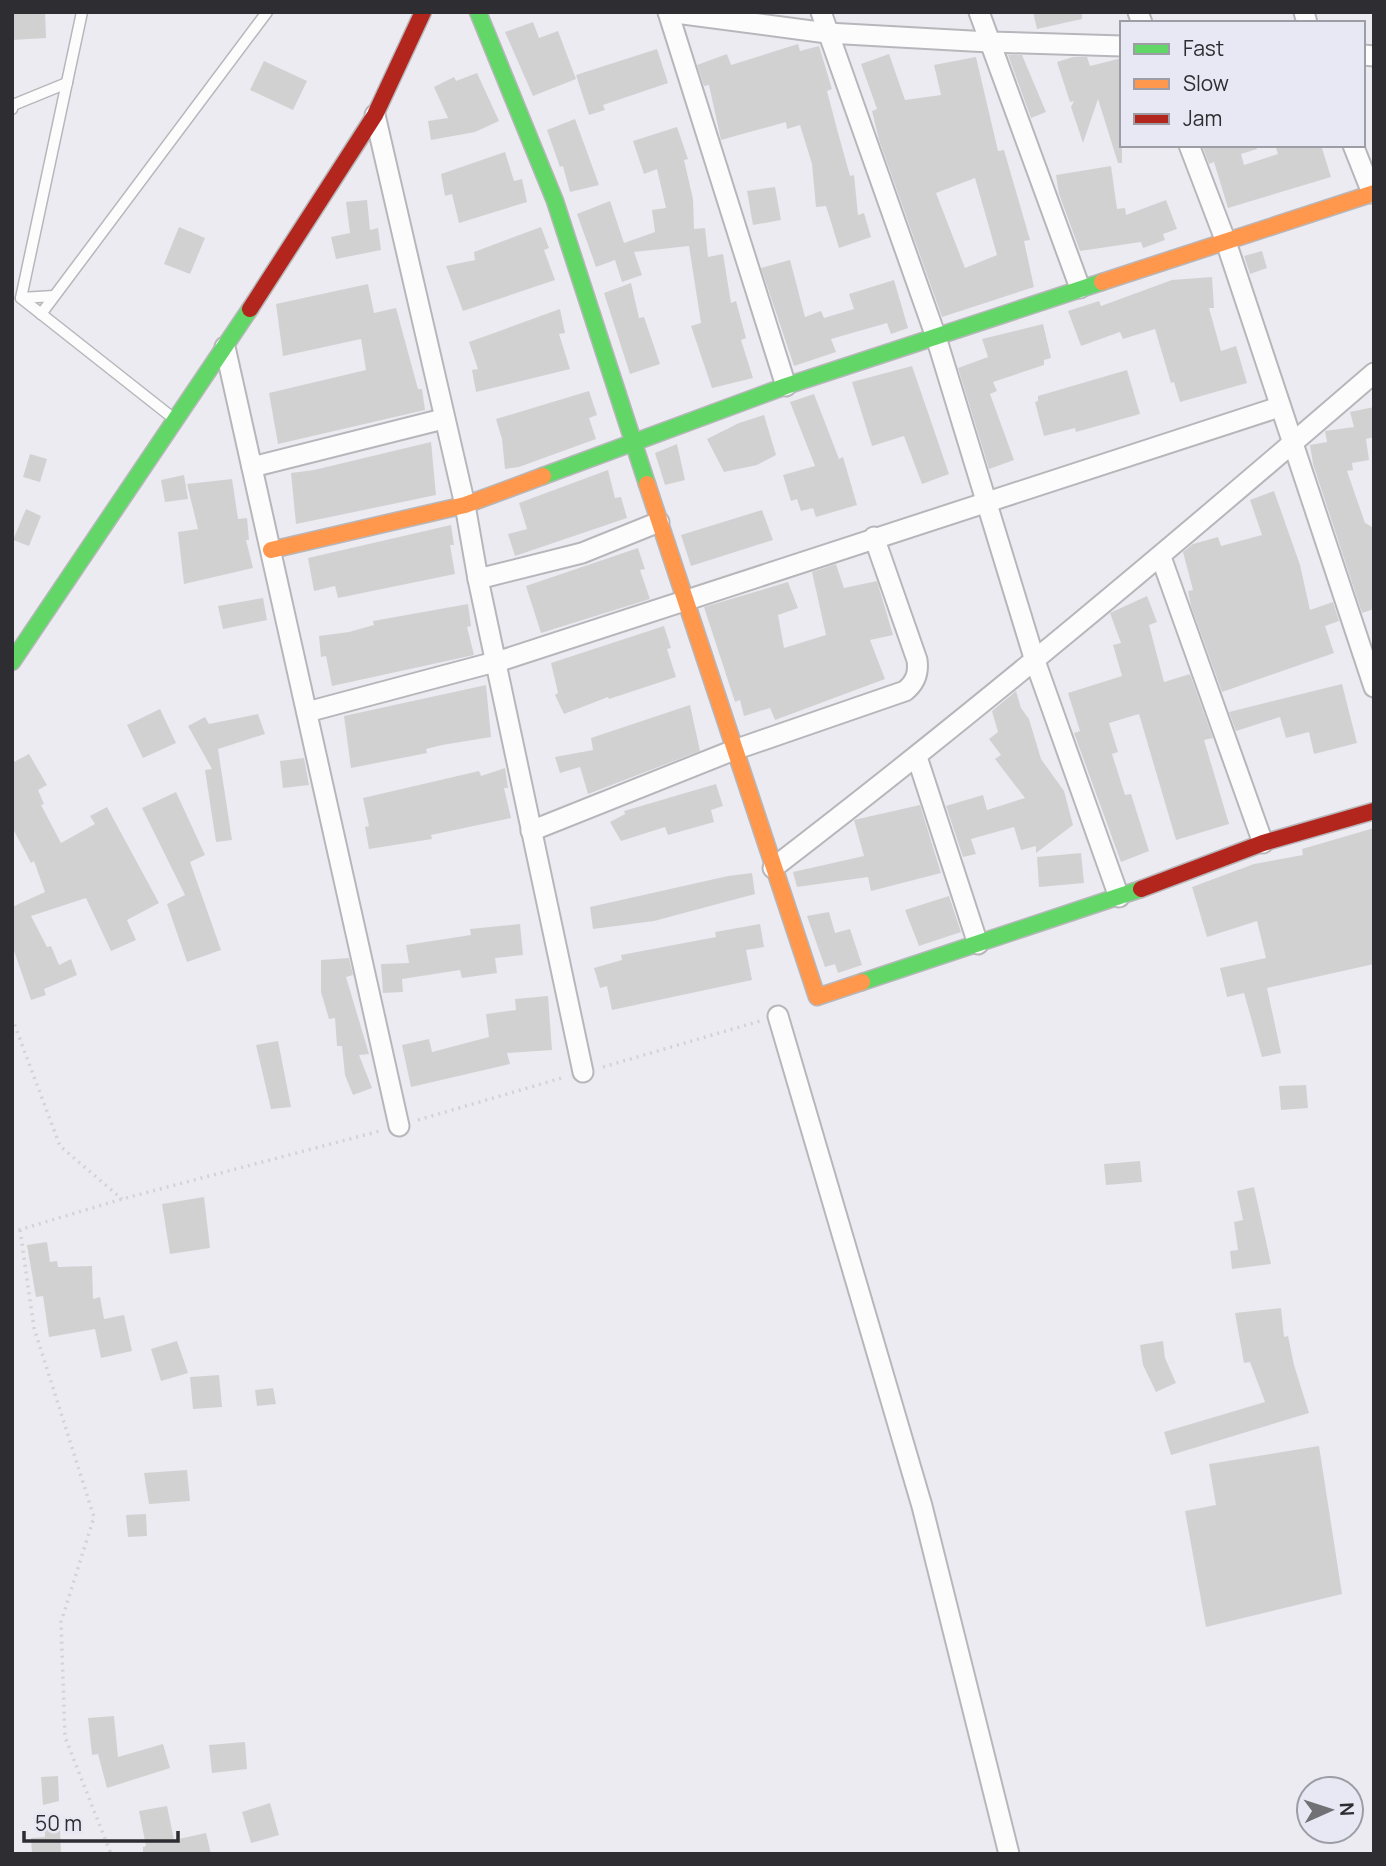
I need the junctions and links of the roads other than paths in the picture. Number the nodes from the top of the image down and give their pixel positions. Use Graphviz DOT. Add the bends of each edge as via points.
graph roads {
  1 [pos="82,12"];
  2 [pos="267,12"];
  3 [pos="478,12"];
  4 [pos="668,12"];
  5 [pos="821,12"];
  6 [pos="979,12"];
  7 [pos="424,13"];
  8 [pos="827,33"];
  9 [pos="989,42"];
  10 [pos="1120,46"];
  11 [pos="67,83"];
  12 [pos="12,109"];
  13 [pos="375,115"];
  14 [pos="1190,147"];
  15 [pos="1354,147"];
  16 [pos="1373,193"];
  17 [pos="1226,242"];
  18 [pos="1080,288"];
  19 [pos="54,296"];
  20 [pos="21,298"];
  21 [pos="41,314"];
  22 [pos="936,337"];
  23 [pos="225,347"];
  24 [pos="1374,373"];
  25 [pos="786,386"];
  26 [pos="1279,407"];
  27 [pos="443,419"];
  28 [pos="176,421"];
  29 [pos="635,439"];
  30 [pos="1292,444"];
  31 [pos="252,467"];
  32 [pos="987,501"];
  33 [pos="465,505"];
  34 [pos="659,522"];
  35 [pos="874,537"];
  36 [pos="271,550"];
  37 [pos="1161,557"];
  38 [pos="478,579"];
  39 [pos="684,598"];
  40 [pos="1035,661"];
  41 [pos="12,662"];
  42 [pos="495,662"];
  43 [pos="1374,687"];
  44 [pos="307,712"];
  45 [pos="734,750"];
  46 [pos="918,757"];
  47 [pos="1374,811"];
  48 [pos="531,831"];
  49 [pos="1263,843"];
  50 [pos="773,868"];
  51 [pos="1119,897"];
  52 [pos="978,944"];
  53 [pos="778,1016"];
  54 [pos="583,1072"];
  55 [pos="399,1126"];
  56 [pos="1009,1854"];
  1 -- 11 [label="lane"];
  2 -- 19 [label="lane"];
  3 -- 29 [label="street" via="516,92"];
  4 -- 8 [label="street"];
  4 -- 25 [label="street"];
  5 -- 8 [label="street"];
  6 -- 9 [label="street"];
  7 -- 13 [label="street"];
  8 -- 9 [label="street"];
  8 -- 22 [label="street"];
  9 -- 10 [label="street"];
  9 -- 18 [label="street"];
  11 -- 12 [label="lane" via="13,104"];
  11 -- 20 [label="lane"];
  13 -- 23 [label="street"];
  13 -- 27 [label="street"];
  14 -- 17 [label="street"];
  15 -- 16 [label="street"];
  16 -- 17 [label="street"];
  17 -- 18 [label="street"];
  17 -- 26 [label="street"];
  18 -- 22 [label="street"];
  19 -- 20 [label="lane"];
  19 -- 21 [label="lane"];
  20 -- 21 [label="lane"];
  21 -- 28 [label="lane"];
  22 -- 25 [label="street"];
  22 -- 32 [label="street"];
  23 -- 28 [label="street"];
  23 -- 31 [label="street"];
  24 -- 30 [label="street"];
  25 -- 29 [label="street"];
  26 -- 30 [label="street"];
  26 -- 32 [label="street"];
  27 -- 31 [label="street"];
  27 -- 33 [label="street"];
  28 -- 41 [label="street"];
  29 -- 33 [label="street"];
  29 -- 34 [label="street"];
  30 -- 37 [label="street"];
  30 -- 43 [label="street"];
  31 -- 36 [label="street"];
  32 -- 35 [label="street"];
  32 -- 40 [label="street"];
  33 -- 36 [label="street"];
  33 -- 38 [label="street"];
  34 -- 38 [label="street" via="582,553"];
  34 -- 39 [label="street"];
  35 -- 39 [label="street"];
  35 -- 45 [label="street" via="916,660 915,681 905,691"];
  36 -- 44 [label="street"];
  37 -- 40 [label="street"];
  37 -- 49 [label="street"];
  38 -- 42 [label="street"];
  39 -- 42 [label="street"];
  39 -- 45 [label="street"];
  40 -- 46 [label="street"];
  40 -- 51 [label="street"];
  42 -- 44 [label="street"];
  42 -- 48 [label="street"];
  44 -- 55 [label="street"];
  45 -- 48 [label="street"];
  45 -- 50 [label="street"];
  46 -- 50 [label="street"];
  46 -- 52 [label="street"];
  47 -- 49 [label="street"];
  48 -- 54 [label="street"];
  49 -- 51 [label="street"];
  50 -- 52 [label="street" via="817,997"];
  51 -- 52 [label="street"];
  53 -- 56 [label="street" via="922,1506"];
}
